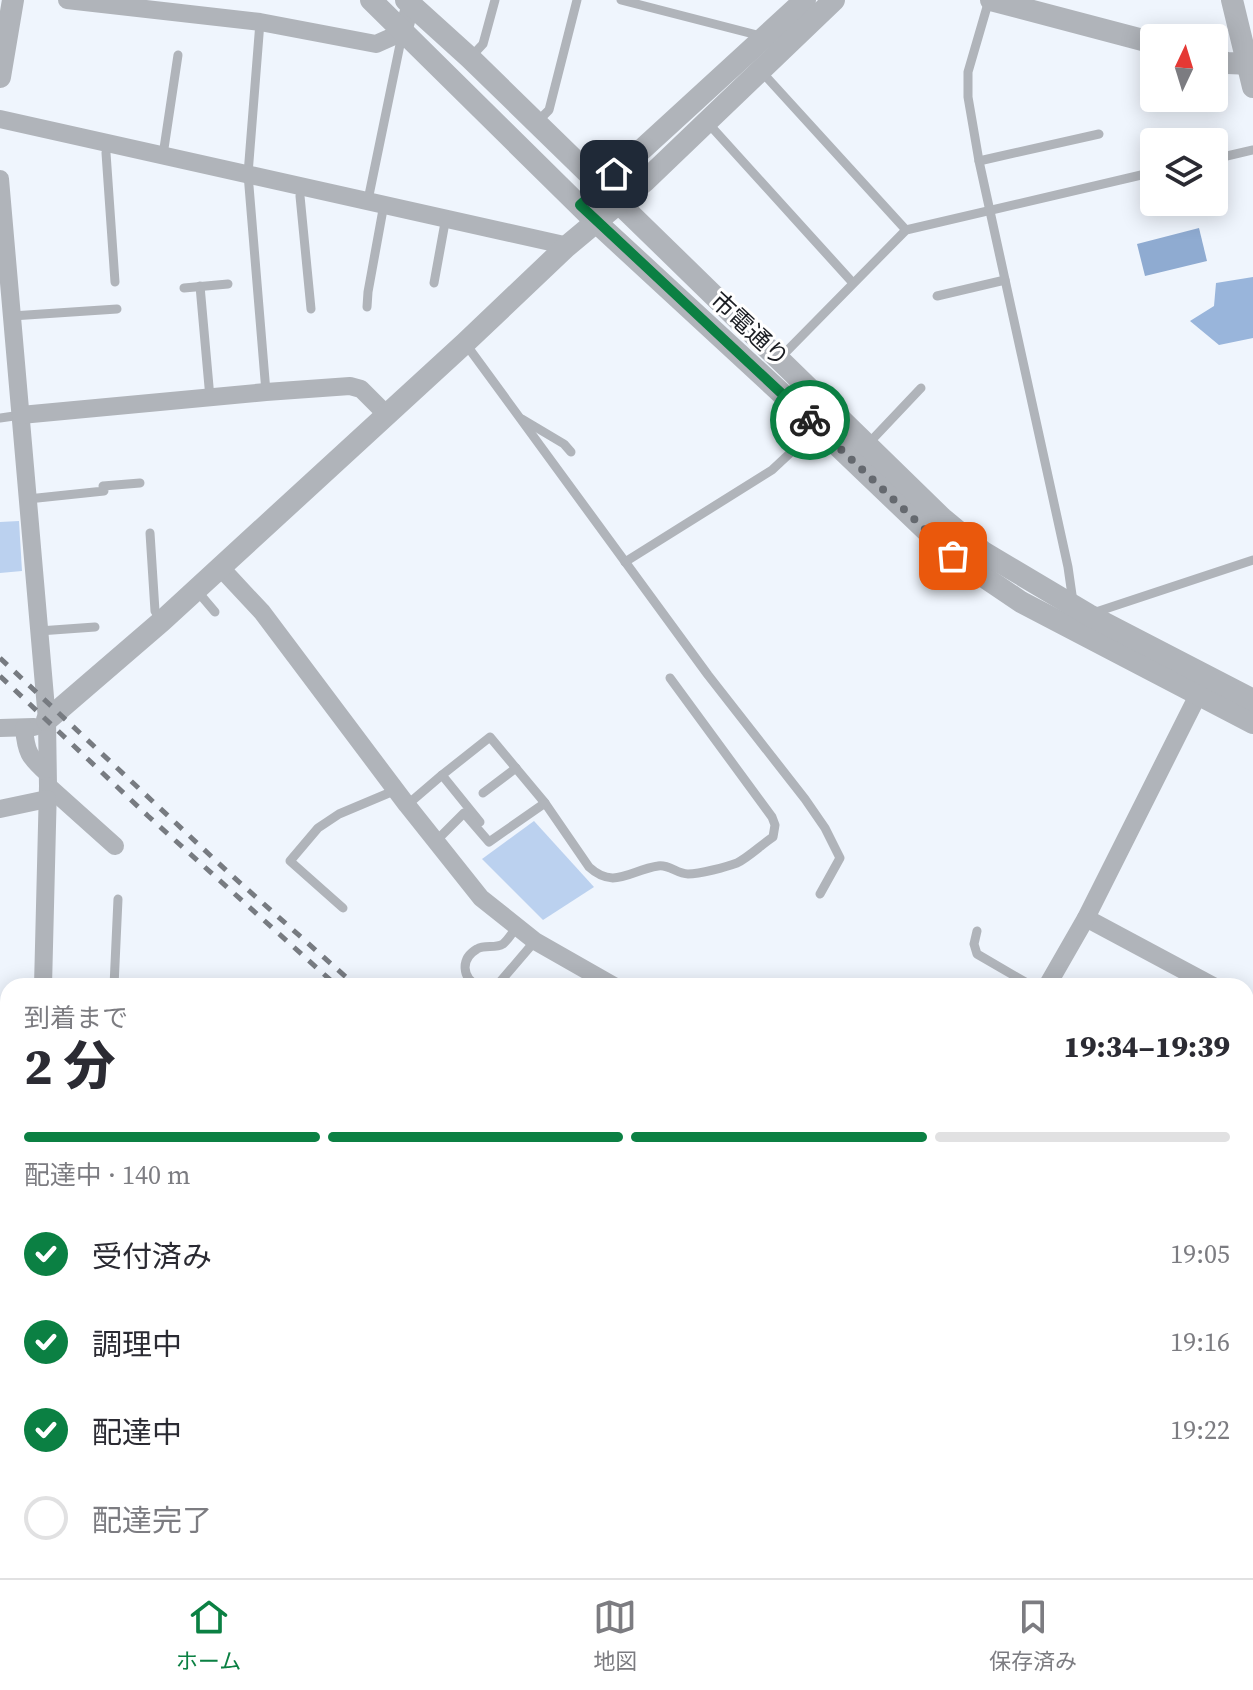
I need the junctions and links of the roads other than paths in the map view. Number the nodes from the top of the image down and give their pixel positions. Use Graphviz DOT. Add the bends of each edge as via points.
graph roads {
  1 [pos="13,0"];
  2 [pos="67,0"];
  3 [pos="371,0"];
  4 [pos="495,0"];
  5 [pos="577,0"];
  6 [pos="621,0"];
  7 [pos="805,0"];
  8 [pos="834,0"];
  9 [pos="990,0"];
  10 [pos="1232,0"];
  11 [pos="410,2"];
  12 [pos="1034,6"];
  13 [pos="260,22"];
  14 [pos="403,32"];
  15 [pos="764,37"];
  16 [pos="1140,39"];
  17 [pos="178,55"];
  18 [pos="470,58"];
  19 [pos="1228,63"];
  20 [pos="1250,64"];
  21 [pos="760,70"];
  22 [pos="0,77"];
  23 [pos="1253,87"];
  24 [pos="0,119"];
  25 [pos="707,122"];
  26 [pos="536,123"];
  27 [pos="1099,134"];
  28 [pos="108,143"];
  29 [pos="1253,150"];
  30 [pos="163,155"];
  31 [pos="1228,156"];
  32 [pos="979,161"];
  33 [pos="248,174"];
  34 [pos="1140,175"];
  35 [pos="0,179"];
  36 [pos="302,187"];
  37 [pos="601,187"];
  38 [pos="376,202"];
  39 [pos="618,203"];
  40 [pos="580,205"];
  41 [pos="989,209"];
  42 [pos="446,217"];
  43 [pos="596,222"];
  44 [pos="906,230"];
  45 [pos="566,247"];
  46 [pos="1005,280"];
  47 [pos="115,282"];
  48 [pos="434,283"];
  49 [pos="853,283"];
  50 [pos="228,284"];
  51 [pos="200,286"];
  52 [pos="4,288"];
  53 [pos="184,288"];
  54 [pos="937,296"];
  55 [pos="367,307"];
  56 [pos="117,309"];
  57 [pos="311,309"];
  58 [pos="12,316"];
  59 [pos="465,343"];
  60 [pos="7,345"];
  61 [pos="780,358"];
  62 [pos="921,388"];
  63 [pos="266,392"];
  64 [pos="210,398"];
  65 [pos="386,414"];
  66 [pos="21,415"];
  67 [pos="516,415"];
  68 [pos="0,418"];
  69 [pos="818,427"];
  70 [pos="867,446"];
  71 [pos="571,452"];
  72 [pos="140,483"];
  73 [pos="28,499"];
  74 [pos="150,533"];
  75 [pos="1253,560"];
  76 [pos="625,562"];
  77 [pos="220,567"];
  78 [pos="195,589"];
  79 [pos="1081,610"];
  80 [pos="215,612"];
  81 [pos="162,621"];
  82 [pos="95,627"];
  83 [pos="39,631"];
  84 [pos="670,678"];
  85 [pos="1198,695"];
  86 [pos="1253,700"];
  87 [pos="47,720"];
  88 [pos="1253,723"];
  89 [pos="0,728"];
  90 [pos="24,728"];
  91 [pos="516,768"];
  92 [pos="442,775"];
  93 [pos="47,786"];
  94 [pos="483,793"];
  95 [pos="402,798"];
  96 [pos="544,801"];
  97 [pos="0,809"];
  98 [pos="436,841"];
  99 [pos="115,846"];
  100 [pos="820,894"];
  101 [pos="118,899"];
  102 [pos="343,908"];
  103 [pos="1086,918"];
  104 [pos="516,928"];
  105 [pos="977,931"];
  106 [pos="535,941"];
  107 [pos="43,978"];
  108 [pos="114,978"];
  109 [pos="468,978"];
  110 [pos="503,978"];
  111 [pos="600,978"];
  112 [pos="1018,978"];
  113 [pos="1052,978"];
  114 [pos="1198,978"];
  1 -- 22 [label="street"];
  2 -- 13 [label="street"];
  3 -- 14 [label="street, 市電通り"];
  4 -- 18 [label="lane" via="483,44"];
  5 -- 26 [label="lane" via="549,110"];
  6 -- 15 [label="lane"];
  7 -- 15 [label="street"];
  8 -- 21 [label="street"];
  9 -- 12 [label="street"];
  9 -- 32 [label="lane" via="968,72"];
  10 -- 20 [label="street"];
  11 -- 14 [label="street"];
  11 -- 18 [label="street, 市電通り"];
  12 -- 16 [label="street"];
  13 -- 14 [label="street" via="376,44"];
  13 -- 33 [label="lane"];
  14 -- 38 [label="lane"];
  14 -- 40 [label="street, 市電通り"];
  15 -- 37 [label="street"];
  17 -- 30 [label="lane"];
  18 -- 26 [label="street, 市電通り"];
  19 -- 20 [label="street"];
  20 -- 23 [label="street"];
  21 -- 25 [label="street"];
  21 -- 44 [label="lane"];
  24 -- 28 [label="street"];
  25 -- 39 [label="street"];
  25 -- 49 [label="lane"];
  26 -- 37 [label="street, 市電通り"];
  27 -- 32 [label="lane"];
  28 -- 30 [label="street"];
  28 -- 47 [label="lane"];
  29 -- 31 [label="lane"];
  30 -- 33 [label="street"];
  32 -- 41 [label="lane"];
  33 -- 36 [label="street"];
  33 -- 63 [label="lane"];
  34 -- 41 [label="lane"];
  35 -- 52 [label="street"];
  36 -- 38 [label="street"];
  36 -- 57 [label="lane"];
  37 -- 39 [label="street, 市電通り"];
  37 -- 40 [label="street"];
  38 -- 42 [label="street"];
  38 -- 55 [label="lane"];
  39 -- 43 [label="street"];
  39 -- 61 [label="street, 市電通り"];
  40 -- 43 [label="street, 市電通り"];
  41 -- 44 [label="lane"];
  41 -- 46 [label="lane"];
  42 -- 45 [label="street"];
  42 -- 48 [label="lane"];
  43 -- 45 [label="street"];
  43 -- 69 [label="street, 市電通り"];
  44 -- 49 [label="lane"];
  45 -- 59 [label="street"];
  46 -- 54 [label="lane"];
  46 -- 79 [label="lane"];
  49 -- 61 [label="lane"];
  50 -- 51 [label="lane"];
  51 -- 53 [label="lane"];
  51 -- 64 [label="lane"];
  52 -- 58 [label="street"];
  56 -- 58 [label="lane"];
  58 -- 60 [label="street"];
  59 -- 65 [label="street"];
  59 -- 67 [label="lane"];
  60 -- 66 [label="street"];
  61 -- 70 [label="street, 市電通り"];
  62 -- 70 [label="lane"];
  63 -- 64 [label="street"];
  63 -- 65 [label="street" via="355,387"];
  64 -- 66 [label="street"];
  65 -- 77 [label="street"];
  66 -- 68 [label="lane"];
  66 -- 73 [label="street"];
  67 -- 71 [label="lane"];
  67 -- 76 [label="lane"];
  69 -- 76 [label="lane" via="772,470"];
  69 -- 85 [label="street, 市電通り" via="953,556 1021,602"];
  70 -- 79 [label="street, 市電通り" via="983,552"];
  72 -- 73 [label="lane"];
  73 -- 83 [label="street"];
  74 -- 81 [label="lane" via="155,611"];
  75 -- 79 [label="lane"];
  76 -- 100 [label="lane" via="825,828 840,858"];
  77 -- 78 [label="street"];
  77 -- 95 [label="street" via="262,612"];
  78 -- 80 [label="lane"];
  78 -- 81 [label="street"];
  79 -- 86 [label="street, 市電通り"];
  81 -- 87 [label="street"];
  82 -- 83 [label="lane"];
  83 -- 87 [label="street"];
  84 -- 96 [label="lane" via="772,817 773,837 738,862 692,874 664,865 610,879 589,867"];
  85 -- 88 [label="street, 市電通り"];
  85 -- 103 [label="street"];
  87 -- 90 [label="street"];
  87 -- 93 [label="street"];
  89 -- 90 [label="street"];
  90 -- 93 [label="street" via="26,748"];
  91 -- 92 [label="lane" via="490,737"];
  91 -- 94 [label="lane"];
  91 -- 96 [label="lane"];
  92 -- 95 [label="lane"];
  92 -- 96 [label="lane" via="491,836"];
  93 -- 97 [label="street"];
  93 -- 99 [label="street"];
  93 -- 107 [label="street"];
  95 -- 98 [label="street"];
  95 -- 102 [label="lane" via="339,814 318,828 290,861"];
  96 -- 98 [label="lane" via="489,842 464,813"];
  98 -- 104 [label="street" via="481,898"];
  101 -- 108 [label="lane"];
  103 -- 113 [label="street"];
  103 -- 114 [label="street"];
  104 -- 106 [label="street"];
  104 -- 109 [label="lane" via="503,944 476,949 468,957"];
  105 -- 112 [label="lane" via="977,954"];
  106 -- 110 [label="lane"];
  106 -- 111 [label="street"];
}
